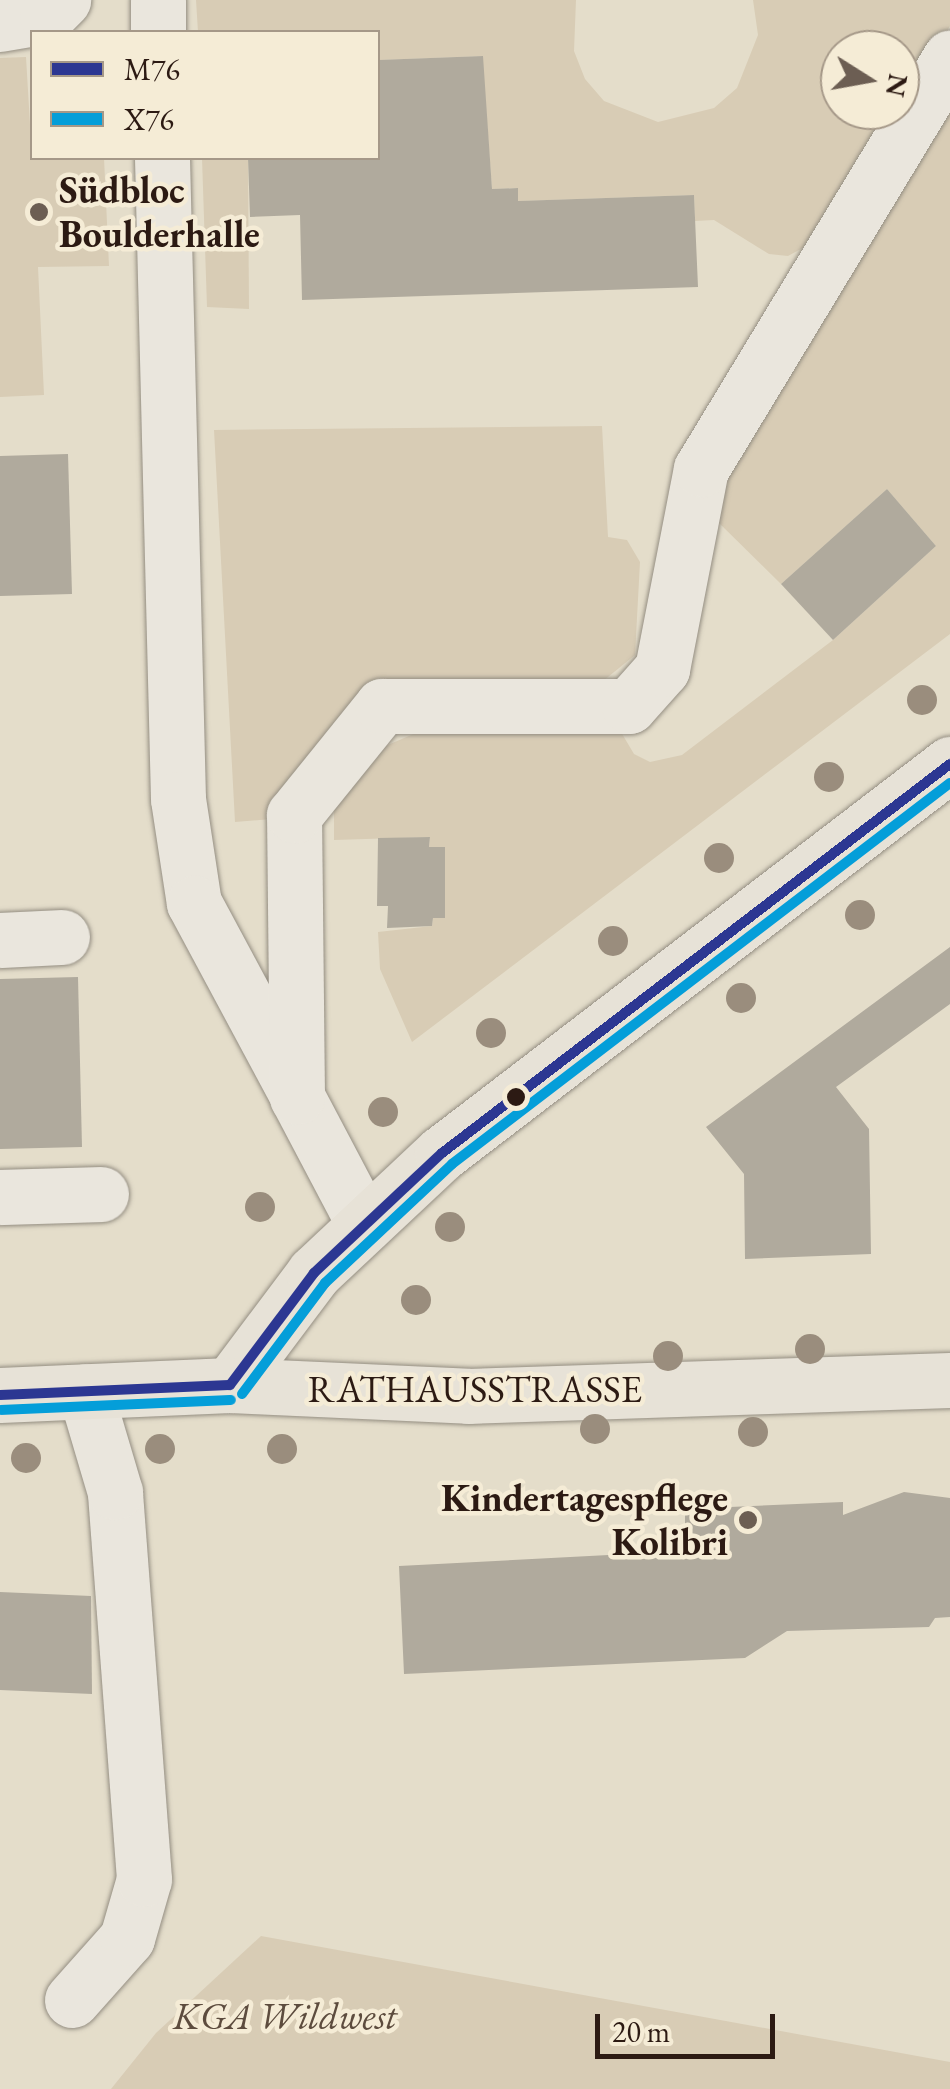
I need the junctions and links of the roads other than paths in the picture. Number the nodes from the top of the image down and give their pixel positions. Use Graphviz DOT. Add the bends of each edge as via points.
graph roads {
  1 [pos="63,0"];
  2 [pos="158,0"];
  3 [pos="0,24"];
  4 [pos="158,30"];
  5 [pos="950,58"];
  6 [pos="162,160"];
  7 [pos="950,764"];
  8 [pos="62,937"];
  9 [pos="0,940"];
  10 [pos="297,1096"];
  11 [pos="101,1194"];
  12 [pos="0,1197"];
  13 [pos="363,1222"];
  14 [pos="950,1380"];
  15 [pos="230,1385"];
  16 [pos="85,1390"];
  17 [pos="0,1395"];
  18 [pos="72,2000"];
  1 -- 3 [label="lane" via="46,16"];
  2 -- 4 [label="lane"];
  5 -- 10 [label="lane" via="702,469 662,669 629,706 382,706 294,815"];
  6 -- 10 [label="lane" via="178,799 194,902"];
  7 -- 13 [label="main road" via="442,1153"];
  8 -- 9 [label="lane"];
  10 -- 13 [label="lane"];
  11 -- 12 [label="lane"];
  13 -- 15 [label="main road" via="314,1273"];
  14 -- 15 [label="main road, RATHAUSSTRASSE" via="468,1396"];
  15 -- 16 [label="main road, RATHAUSSTRASSE"];
  16 -- 17 [label="main road, RATHAUSSTRASSE"];
  16 -- 18 [label="lane" via="115,1492 144,1879 127,1938"];
}
